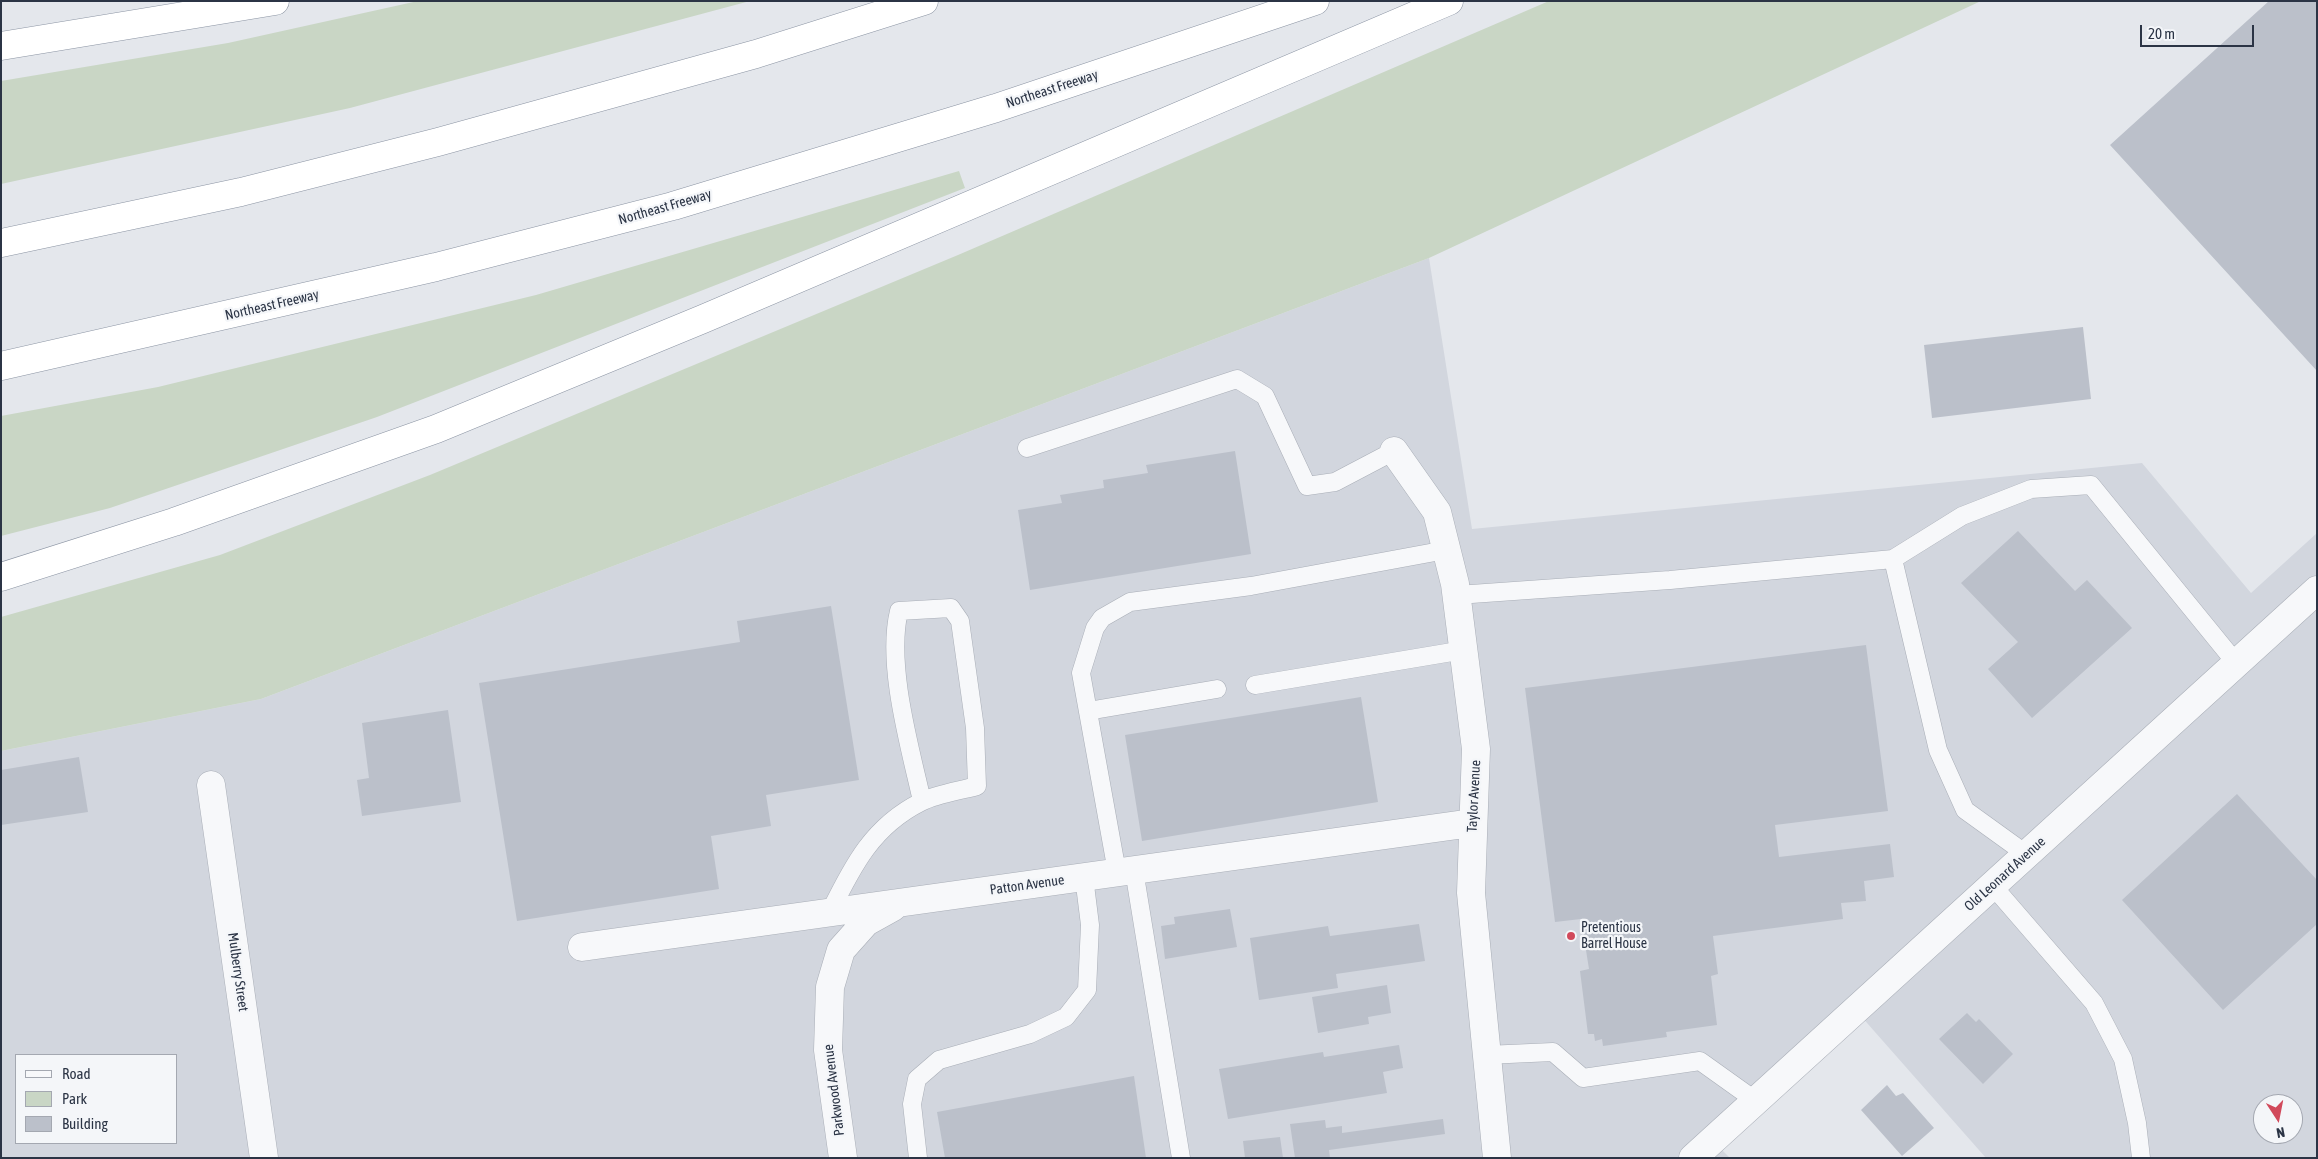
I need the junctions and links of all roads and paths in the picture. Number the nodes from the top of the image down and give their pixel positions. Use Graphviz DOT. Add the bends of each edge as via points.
graph roads {
  1 [pos="275,1"];
  2 [pos="924,1"];
  3 [pos="1315,1"];
  4 [pos="1449,1"];
  5 [pos="1,46"];
  6 [pos="1,243"];
  7 [pos="1,366"];
  8 [pos="1027,448"];
  9 [pos="1394,451"];
  10 [pos="1446,550"];
  11 [pos="1893,559"];
  12 [pos="1,577"];
  13 [pos="2317,590"];
  14 [pos="1457,595"];
  15 [pos="1464,650"];
  16 [pos="2236,663"];
  17 [pos="1255,685"];
  18 [pos="1217,689"];
  19 [pos="1088,711"];
  20 [pos="211,786"];
  21 [pos="922,801"];
  22 [pos="1472,823"];
  23 [pos="2026,854"];
  24 [pos="1126,871"];
  25 [pos="1084,877"];
  26 [pos="1992,885"];
  27 [pos="901,902"];
  28 [pos="830,912"];
  29 [pos="582,947"];
  30 [pos="1486,1056"];
  31 [pos="1756,1101"];
  32 [pos="264,1158"];
  33 [pos="843,1158"];
  34 [pos="918,1158"];
  35 [pos="1181,1158"];
  36 [pos="1496,1158"];
  37 [pos="1693,1158"];
  38 [pos="2141,1158"];
  1 -- 5 [label="highway"];
  2 -- 6 [label="highway" via="756,54 438,142 241,192"];
  3 -- 7 [label="highway, Northeast Freeway" via="996,108 673,206 427,269"];
  4 -- 12 [label="highway" via="703,319 436,429 174,522"];
  8 -- 9 [label="lane" via="1237,379 1265,396 1306,486 1335,482"];
  9 -- 10 [label="street, Taylor Avenue" via="1436,512"];
  10 -- 14 [label="street, Taylor Avenue"];
  10 -- 19 [label="lane" via="1251,586 1130,602 1102,618 1095,628 1081,674"];
  11 -- 14 [label="lane" via="1670,580"];
  11 -- 16 [label="lane" via="1962,516 2031,489 2091,486"];
  11 -- 23 [label="lane" via="1942,759 1965,810"];
  13 -- 16 [label="street, Old Leonard Avenue"];
  14 -- 15 [label="street, Taylor Avenue"];
  15 -- 17 [label="lane"];
  15 -- 22 [label="street, Taylor Avenue" via="1476,749"];
  16 -- 23 [label="street, Old Leonard Avenue"];
  18 -- 19 [label="lane"];
  19 -- 24 [label="lane"];
  20 -- 32 [label="street, Mulberry Street"];
  21 -- 21 [label="lane" via="977,786 975,728 960,621 951,608 899,611 894,632 901,705"];
  21 -- 28 [label="lane" via="887,823 852,866"];
  22 -- 24 [label="street, Patton Avenue"];
  22 -- 30 [label="street, Taylor Avenue" via="1471,893"];
  23 -- 26 [label="street, Old Leonard Avenue"];
  24 -- 25 [label="street, Patton Avenue"];
  24 -- 35 [label="lane"];
  25 -- 27 [label="street, Patton Avenue"];
  25 -- 34 [label="lane" via="1090,925 1087,990 1066,1016 1030,1034 939,1060 917,1079 912,1104"];
  26 -- 31 [label="street, Old Leonard Avenue"];
  26 -- 38 [label="lane" via="2094,1003 2123,1059"];
  27 -- 28 [label="street, Patton Avenue"];
  27 -- 33 [label="street, Parkwood Avenue" via="866,922 841,950 830,987 828,1050"];
  28 -- 29 [label="street, Patton Avenue"];
  30 -- 31 [label="lane" via="1553,1052 1583,1078 1700,1061"];
  30 -- 36 [label="street, Taylor Avenue"];
  31 -- 37 [label="street, Old Leonard Avenue"];
}
